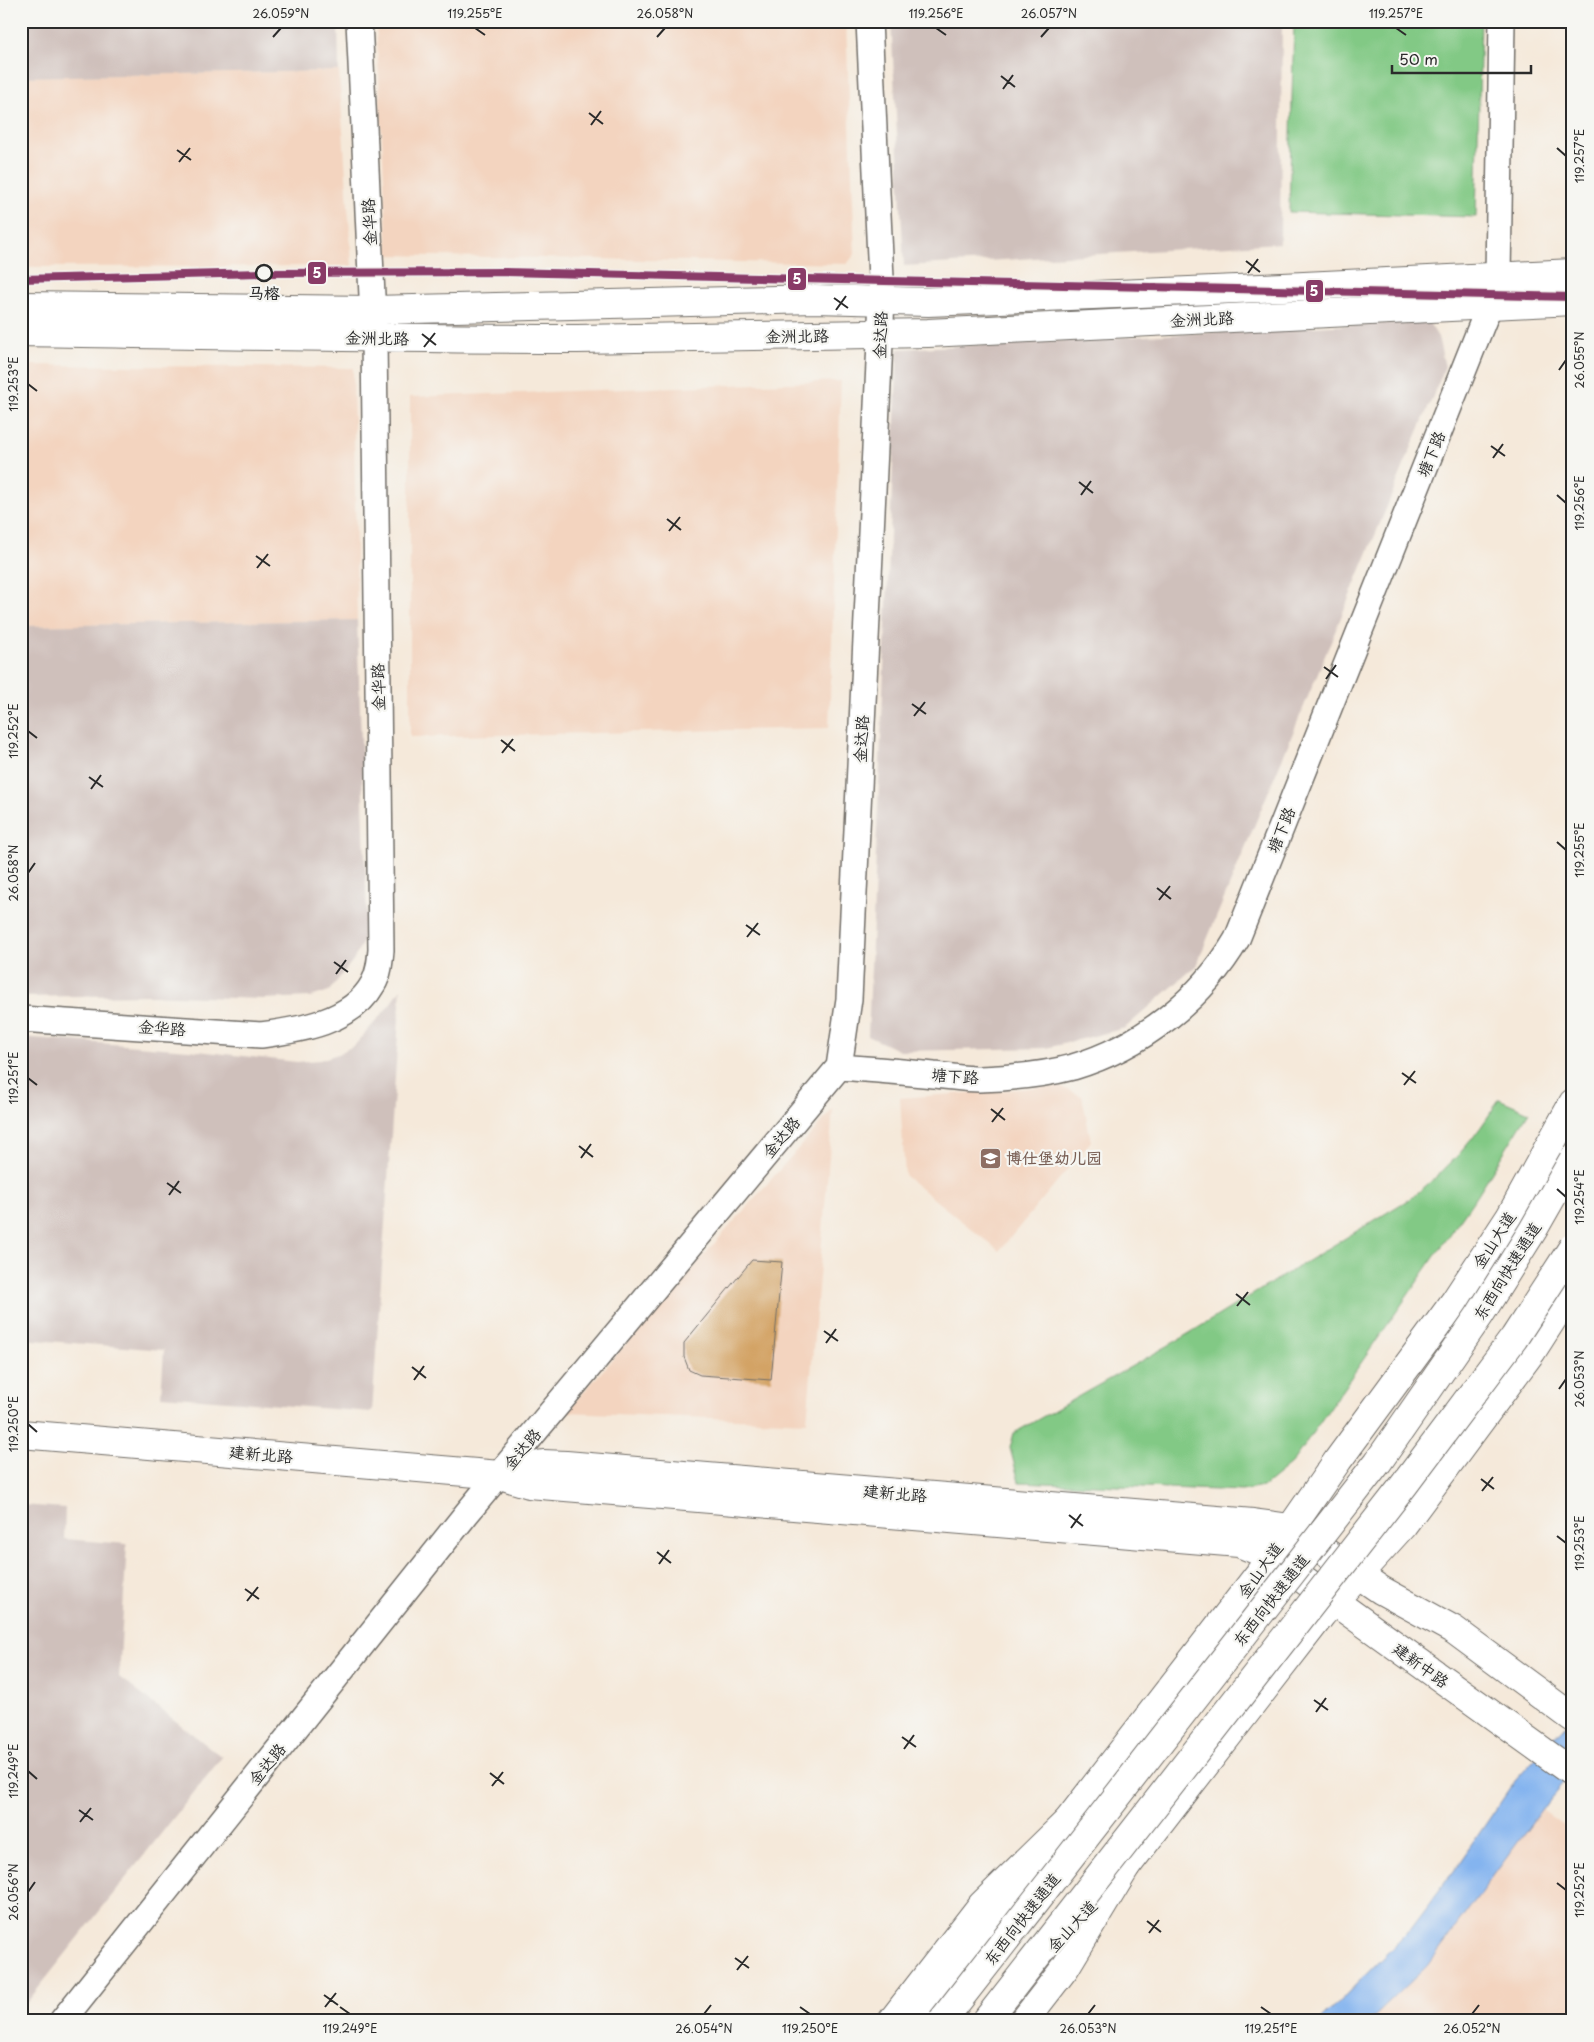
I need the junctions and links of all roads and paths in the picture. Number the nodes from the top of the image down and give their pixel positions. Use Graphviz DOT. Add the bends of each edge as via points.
graph roads {
  1 [pos="359,21"];
  2 [pos="869,21"];
  3 [pos="1502,21"];
  4 [pos="1573,272"];
  5 [pos="1498,276"];
  6 [pos="882,300"];
  7 [pos="1573,301"];
  8 [pos="1490,304"];
  9 [pos="21,306"];
  10 [pos="373,310"];
  11 [pos="21,332"];
  12 [pos="880,333"];
  13 [pos="374,338"];
  14 [pos="21,1019"];
  15 [pos="839,1067"];
  16 [pos="1573,1103"];
  17 [pos="1573,1160"];
  18 [pos="1573,1247"];
  19 [pos="1573,1287"];
  20 [pos="21,1434"];
  21 [pos="500,1475"];
  22 [pos="1290,1528"];
  23 [pos="1270,1556"];
  24 [pos="1358,1574"];
  25 [pos="1334,1602"];
  26 [pos="1571,1716"];
  27 [pos="1573,1773"];
  28 [pos="1068,1822"];
  29 [pos="1126,1867"];
  30 [pos="62,2021"];
  31 [pos="892,2021"];
  32 [pos="923,2021"];
  33 [pos="942,2021"];
  34 [pos="986,2021"];
  35 [pos="993,2021"];
  36 [pos="1024,2021"];
  1 -- 10 [label="street, 金华路"];
  2 -- 6 [label="street, 金达路"];
  3 -- 5 [label="street"];
  4 -- 5 [label="main road, 金洲北路"];
  5 -- 6 [label="main road, 金洲北路" via="947,301"];
  6 -- 10 [label="main road, 金洲北路"];
  6 -- 12 [label="street, 金达路"];
  7 -- 8 [label="main road, 金洲北路"];
  8 -- 12 [label="main road, 金洲北路"];
  8 -- 15 [label="street, 塘下路" via="1237,939 1212,976 1172,1015 1148,1032 1124,1046 1074,1066 1036,1074 978,1079"];
  9 -- 10 [label="main road, 金洲北路"];
  10 -- 13 [label="street, 金华路"];
  11 -- 13 [label="main road, 金洲北路"];
  12 -- 13 [label="main road, 金洲北路" via="578,339"];
  12 -- 15 [label="street, 金达路" via="849,999"];
  13 -- 14 [label="street, 金华路" via="381,950 379,970 373,985 361,999 326,1021 261,1035"];
  15 -- 21 [label="street, 金达路"];
  16 -- 22 [label="main road, 金山大道" via="1510,1217 1455,1301"];
  17 -- 33 [label="main road, 东西向快速通道, bridge" via="1479,1316 1378,1462"];
  18 -- 34 [label="main road, bridge" via="1514,1338 1410,1477"];
  19 -- 24 [label="main road, 金山大道" via="1532,1351 1403,1525"];
  20 -- 21 [label="main road, 建新北路"];
  21 -- 22 [label="main road, 建新北路" via="543,1464 566,1465"];
  21 -- 23 [label="main road, 建新北路" via="529,1484 1239,1543"];
  21 -- 30 [label="street, 金达路"];
  22 -- 23 [label="main road, 金山大道"];
  22 -- 24 [label="main road"];
  23 -- 25 [label="main road, 建新中路"];
  23 -- 28 [label="main road, 金山大道"];
  24 -- 25 [label="main road, 金山大道"];
  24 -- 26 [label="main road" via="1454,1630"];
  25 -- 27 [label="main road, 建新中路"];
  25 -- 29 [label="main road, 金山大道"];
  28 -- 31 [label="main road" via="982,1905"];
  28 -- 32 [label="main road, 金山大道" via="1000,1921"];
  29 -- 35 [label="main road, 金山大道" via="1045,1955"];
  29 -- 36 [label="main road" via="1065,1968"];
}
